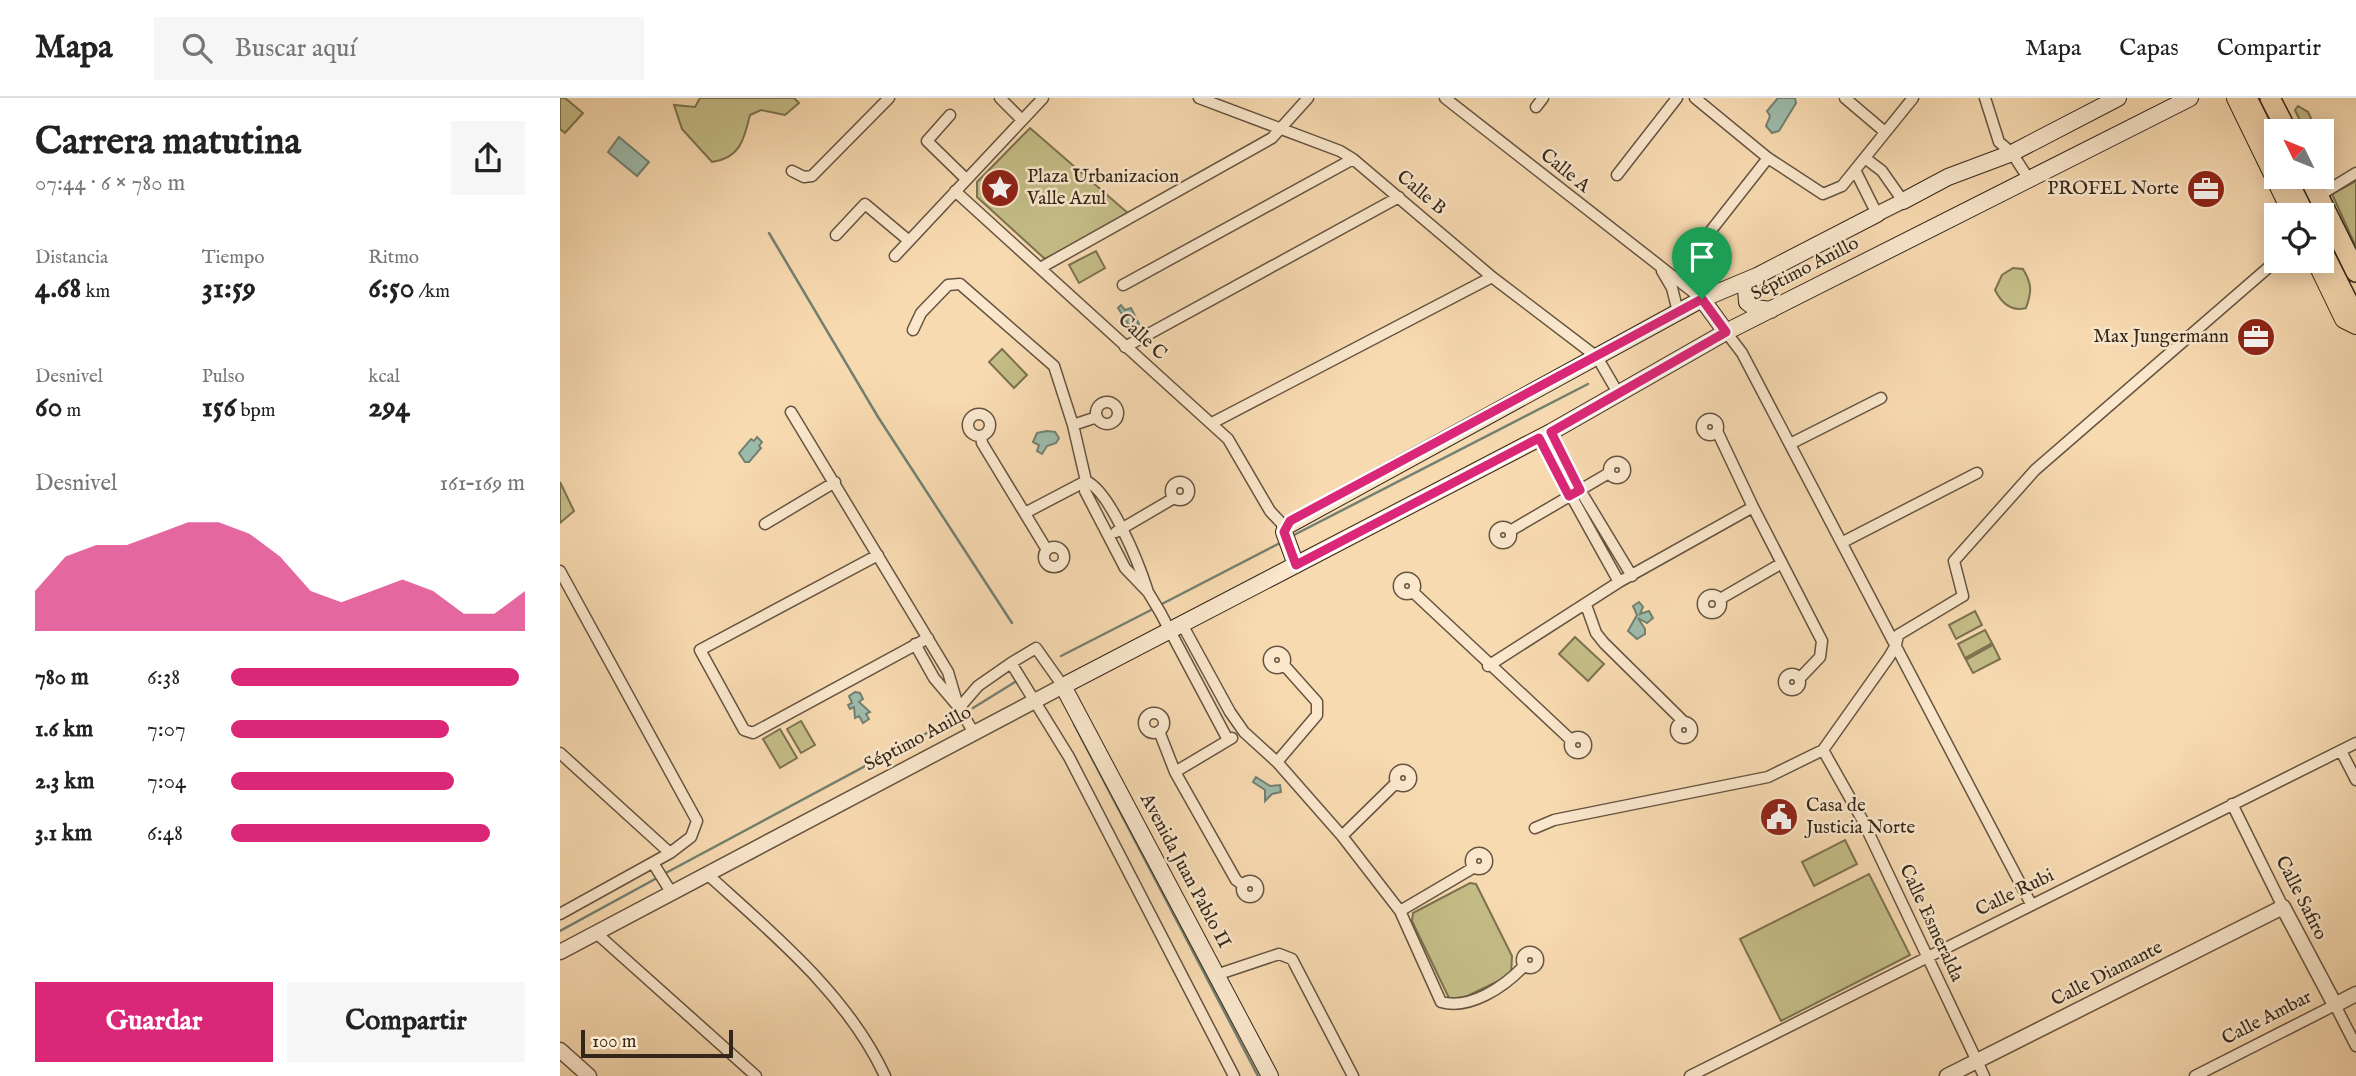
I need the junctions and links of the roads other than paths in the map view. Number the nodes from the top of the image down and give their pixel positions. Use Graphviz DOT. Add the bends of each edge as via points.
graph roads {
  1 [pos="889,98"];
  2 [pos="1000,98"];
  3 [pos="1042,98"];
  4 [pos="1199,98"];
  5 [pos="1308,98"];
  6 [pos="1446,98"];
  7 [pos="1677,98"];
  8 [pos="1695,98"];
  9 [pos="1845,98"];
  10 [pos="1913,98"];
  11 [pos="1985,98"];
  12 [pos="2118,98"];
  13 [pos="2190,98"];
  14 [pos="2238,100"];
  15 [pos="2276,102"];
  16 [pos="950,115"];
  17 [pos="1021,119"];
  18 [pos="2282,119"];
  19 [pos="2288,119"];
  20 [pos="1280,130"];
  21 [pos="1885,132"];
  22 [pos="2264,132"];
  23 [pos="2012,153"];
  24 [pos="1768,158"];
  25 [pos="1865,158"];
  26 [pos="1353,159"];
  27 [pos="1855,170"];
  28 [pos="792,171"];
  29 [pos="2356,173"];
  30 [pos="1617,175"];
  31 [pos="966,179"];
  32 [pos="2334,180"];
  33 [pos="2029,181"];
  34 [pos="2315,189"];
  35 [pos="2324,189"];
  36 [pos="955,191"];
  37 [pos="1399,197"];
  38 [pos="1903,201"];
  39 [pos="2287,203"];
  40 [pos="1877,214"];
  41 [pos="836,234"];
  42 [pos="908,240"];
  43 [pos="1702,242"];
  44 [pos="2356,255"];
  45 [pos="895,256"];
  46 [pos="1042,267"];
  47 [pos="1662,271"];
  48 [pos="2264,271"];
  49 [pos="2356,272"];
  50 [pos="2322,273"];
  51 [pos="2334,273"];
  52 [pos="1757,276"];
  53 [pos="1492,277"];
  54 [pos="1123,285"];
  55 [pos="1702,299"];
  56 [pos="1771,310"];
  57 [pos="1678,312"];
  58 [pos="2356,318"];
  59 [pos="2356,325"];
  60 [pos="913,330"];
  61 [pos="1726,332"];
  62 [pos="1125,346"];
  63 [pos="1597,357"];
  64 [pos="1618,393"];
  65 [pos="1881,398"];
  66 [pos="791,412"];
  67 [pos="1097,417"];
  68 [pos="1212,423"];
  69 [pos="1073,425"];
  70 [pos="1717,431"];
  71 [pos="1545,435"];
  72 [pos="981,436"];
  73 [pos="1790,444"];
  74 [pos="1609,473"];
  75 [pos="1977,473"];
  76 [pos="1086,481"];
  77 [pos="835,482"];
  78 [pos="1580,490"];
  79 [pos="1569,496"];
  80 [pos="1174,498"];
  81 [pos="1753,507"];
  82 [pos="1025,513"];
  83 [pos="765,524"];
  84 [pos="1122,529"];
  85 [pos="1510,531"];
  86 [pos="1285,534"];
  87 [pos="1108,537"];
  88 [pos="1843,542"];
  89 [pos="1048,550"];
  90 [pos="878,555"];
  91 [pos="1782,563"];
  92 [pos="1296,565"];
  93 [pos="560,571"];
  94 [pos="1632,576"];
  95 [pos="1619,582"];
  96 [pos="1413,592"];
  97 [pos="1150,595"];
  98 [pos="1720,599"];
  99 [pos="1586,606"];
  100 [pos="1176,629"];
  101 [pos="928,638"];
  102 [pos="915,644"];
  103 [pos="1896,645"];
  104 [pos="1011,663"];
  105 [pos="1284,665"];
  106 [pos="1488,666"];
  107 [pos="1800,678"];
  108 [pos="1063,686"];
  109 [pos="1035,700"];
  110 [pos="958,707"];
  111 [pos="1683,721"];
  112 [pos="1159,731"];
  113 [pos="1244,732"];
  114 [pos="974,733"];
  115 [pos="1228,740"];
  116 [pos="1571,740"];
  117 [pos="2356,743"];
  118 [pos="1823,750"];
  119 [pos="2341,751"];
  120 [pos="560,753"];
  121 [pos="1277,762"];
  122 [pos="1175,772"];
  123 [pos="2356,780"];
  124 [pos="1396,783"];
  125 [pos="2232,804"];
  126 [pos="1535,828"];
  127 [pos="1342,836"];
  128 [pos="670,853"];
  129 [pos="653,863"];
  130 [pos="1473,868"];
  131 [pos="706,873"];
  132 [pos="666,882"];
  133 [pos="1242,885"];
  134 [pos="2031,904"];
  135 [pos="2283,907"];
  136 [pos="563,909"];
  137 [pos="1400,911"];
  138 [pos="595,932"];
  139 [pos="560,952"];
  140 [pos="1928,956"];
  141 [pos="1524,966"];
  142 [pos="1216,975"];
  143 [pos="2356,994"];
  144 [pos="2335,1005"];
  145 [pos="2356,1046"];
  146 [pos="560,1050"];
  147 [pos="1976,1061"];
  148 [pos="589,1076"];
  149 [pos="756,1076"];
  150 [pos="885,1076"];
  151 [pos="1234,1076"];
  152 [pos="1270,1076"];
  153 [pos="1353,1076"];
  154 [pos="1690,1076"];
  155 [pos="1947,1076"];
  156 [pos="1984,1076"];
  157 [pos="2195,1076"];
  1 -- 28 [label="street" via="812,176"];
  2 -- 17 [label="street"];
  3 -- 17 [label="street"];
  4 -- 20 [label="street, Calle B"];
  5 -- 20 [label="street"];
  6 -- 47 [label="street, Calle A"];
  7 -- 30 [label="street"];
  8 -- 24 [label="street"];
  9 -- 21 [label="street"];
  10 -- 21 [label="street"];
  11 -- 23 [label="street" via="1999,142"];
  12 -- 23 [label="main road, Séptimo Anillo"];
  13 -- 33 [label="main road, Séptimo Anillo"];
  14 -- 22 [label="highway"];
  14 -- 39 [label="main road"];
  15 -- 18 [label="highway"];
  15 -- 19 [label="main road"];
  16 -- 31 [label="street" via="928,142"];
  17 -- 31 [label="street"];
  20 -- 26 [label="street, Calle B"];
  20 -- 46 [label="street"];
  21 -- 25 [label="street"];
  23 -- 33 [label="street"];
  23 -- 38 [label="main road, Séptimo Anillo" via="1948,177"];
  24 -- 27 [label="street" via="1823,194 1837,190"];
  24 -- 43 [label="street"];
  25 -- 27 [label="street"];
  25 -- 38 [label="street" via="1882,171"];
  26 -- 37 [label="street, Calle B"];
  26 -- 54 [label="street"];
  27 -- 40 [label="street"];
  29 -- 32 [label="street"];
  31 -- 36 [label="street"];
  33 -- 56 [label="main road, Séptimo Anillo"];
  34 -- 49 [label="highway"];
  35 -- 44 [label="main road"];
  36 -- 42 [label="street"];
  36 -- 46 [label="street, Calle C"];
  37 -- 53 [label="street, Calle B"];
  37 -- 62 [label="street"];
  38 -- 40 [label="street, Séptimo Anillo"];
  40 -- 52 [label="main road, Séptimo Anillo"];
  41 -- 42 [label="street" via="865,204"];
  42 -- 45 [label="street"];
  46 -- 62 [label="street, Calle C"];
  47 -- 55 [label="street, Calle A"];
  47 -- 57 [label="street"];
  48 -- 103 [label="street" via="2035,470 1954,561 1963,596 1898,635"];
  50 -- 59 [label="main road" via="2344,319"];
  51 -- 58 [label="highway"];
  52 -- 55 [label="main road, Séptimo Anillo"];
  52 -- 56 [label="main road" via="1746,289 1746,298 1755,308"];
  53 -- 63 [label="street, Calle B"];
  53 -- 68 [label="street"];
  55 -- 57 [label="main road, Séptimo Anillo"];
  55 -- 61 [label="main road"];
  56 -- 61 [label="main road, Séptimo Anillo"];
  57 -- 63 [label="main road, Séptimo Anillo"];
  60 -- 69 [label="street" via="921,313 948,285 960,284 1054,366"];
  61 -- 64 [label="main road, Séptimo Anillo"];
  61 -- 73 [label="street"];
  62 -- 68 [label="street, Calle C"];
  63 -- 64 [label="street"];
  63 -- 86 [label="main road, Séptimo Anillo"];
  64 -- 71 [label="main road, Séptimo Anillo"];
  65 -- 73 [label="street"];
  66 -- 77 [label="street"];
  67 -- 69 [label="street"];
  68 -- 86 [label="street, Calle C" via="1236,449"];
  69 -- 76 [label="street"];
  70 -- 81 [label="street"];
  71 -- 78 [label="street"];
  71 -- 79 [label="street"];
  71 -- 92 [label="main road, Séptimo Anillo"];
  72 -- 82 [label="street"];
  73 -- 88 [label="street"];
  74 -- 78 [label="street"];
  75 -- 88 [label="street"];
  76 -- 82 [label="street"];
  76 -- 84 [label="street" via="1095,485"];
  76 -- 87 [label="street" via="1085,491"];
  77 -- 83 [label="street"];
  77 -- 90 [label="street"];
  78 -- 79 [label="street"];
  78 -- 94 [label="street"];
  79 -- 85 [label="street"];
  79 -- 95 [label="street"];
  80 -- 84 [label="street"];
  81 -- 91 [label="street"];
  81 -- 94 [label="street"];
  82 -- 89 [label="street"];
  84 -- 87 [label="street"];
  84 -- 97 [label="street"];
  86 -- 92 [label="main road"];
  87 -- 97 [label="street" via="1125,568"];
  88 -- 103 [label="street"];
  90 -- 101 [label="street"];
  90 -- 102 [label="street" via="703,647 700,654 750,733"];
  91 -- 98 [label="street"];
  91 -- 107 [label="street" via="1822,641 1820,657"];
  92 -- 100 [label="main road, Séptimo Anillo"];
  93 -- 128 [label="street" via="697,821 691,837"];
  94 -- 95 [label="street"];
  95 -- 99 [label="street"];
  96 -- 106 [label="street"];
  97 -- 100 [label="street"];
  99 -- 106 [label="street"];
  99 -- 111 [label="street" via="1604,643"];
  100 -- 108 [label="main road, Séptimo Anillo"];
  100 -- 113 [label="street"];
  100 -- 115 [label="street"];
  101 -- 102 [label="street"];
  101 -- 110 [label="street" via="952,681"];
  102 -- 110 [label="street"];
  103 -- 118 [label="street"];
  103 -- 134 [label="street"];
  104 -- 108 [label="street" via="1036,648"];
  104 -- 109 [label="street"];
  104 -- 110 [label="street"];
  105 -- 121 [label="street" via="1318,708"];
  106 -- 116 [label="street"];
  108 -- 109 [label="street, Séptimo Anillo"];
  108 -- 142 [label="main road, Avenida Juan Pablo II"];
  109 -- 114 [label="street, Séptimo Anillo"];
  109 -- 151 [label="street"];
  110 -- 114 [label="street"];
  112 -- 122 [label="street"];
  113 -- 115 [label="street"];
  113 -- 121 [label="street"];
  114 -- 131 [label="street, Séptimo Anillo"];
  115 -- 122 [label="street"];
  117 -- 119 [label="street, Calle Rubi"];
  118 -- 126 [label="street" via="1768,777 1554,820"];
  118 -- 140 [label="street, Calle Esmeralda"];
  119 -- 123 [label="street"];
  119 -- 125 [label="street, Calle Rubi"];
  120 -- 128 [label="street"];
  121 -- 127 [label="street"];
  122 -- 133 [label="street"];
  124 -- 127 [label="street"];
  125 -- 134 [label="street, Calle Rubi"];
  125 -- 135 [label="street, Calle Safiro"];
  127 -- 137 [label="street"];
  128 -- 129 [label="street"];
  129 -- 132 [label="street"];
  129 -- 136 [label="street"];
  130 -- 137 [label="street"];
  131 -- 132 [label="street, Séptimo Anillo"];
  131 -- 150 [label="street" via="785,946 857,1025"];
  132 -- 138 [label="street, Séptimo Anillo"];
  134 -- 140 [label="street, Calle Rubi"];
  135 -- 144 [label="street, Calle Safiro"];
  135 -- 147 [label="street, Calle Diamante"];
  137 -- 141 [label="street" via="1441,1002 1466,1003 1504,984"];
  138 -- 139 [label="street, Séptimo Anillo"];
  138 -- 149 [label="street"];
  140 -- 147 [label="street, Calle Esmeralda"];
  140 -- 154 [label="street, Calle Rubi"];
  142 -- 152 [label="main road, Avenida Juan Pablo II"];
  142 -- 153 [label="street" via="1279,954 1288,956"];
  143 -- 144 [label="street, Calle Ambar"];
  144 -- 145 [label="street, Calle Safiro"];
  144 -- 157 [label="street, Calle Ambar"];
  146 -- 148 [label="street"];
  147 -- 155 [label="street, Calle Diamante"];
  147 -- 156 [label="street, Calle Esmeralda"];
}
